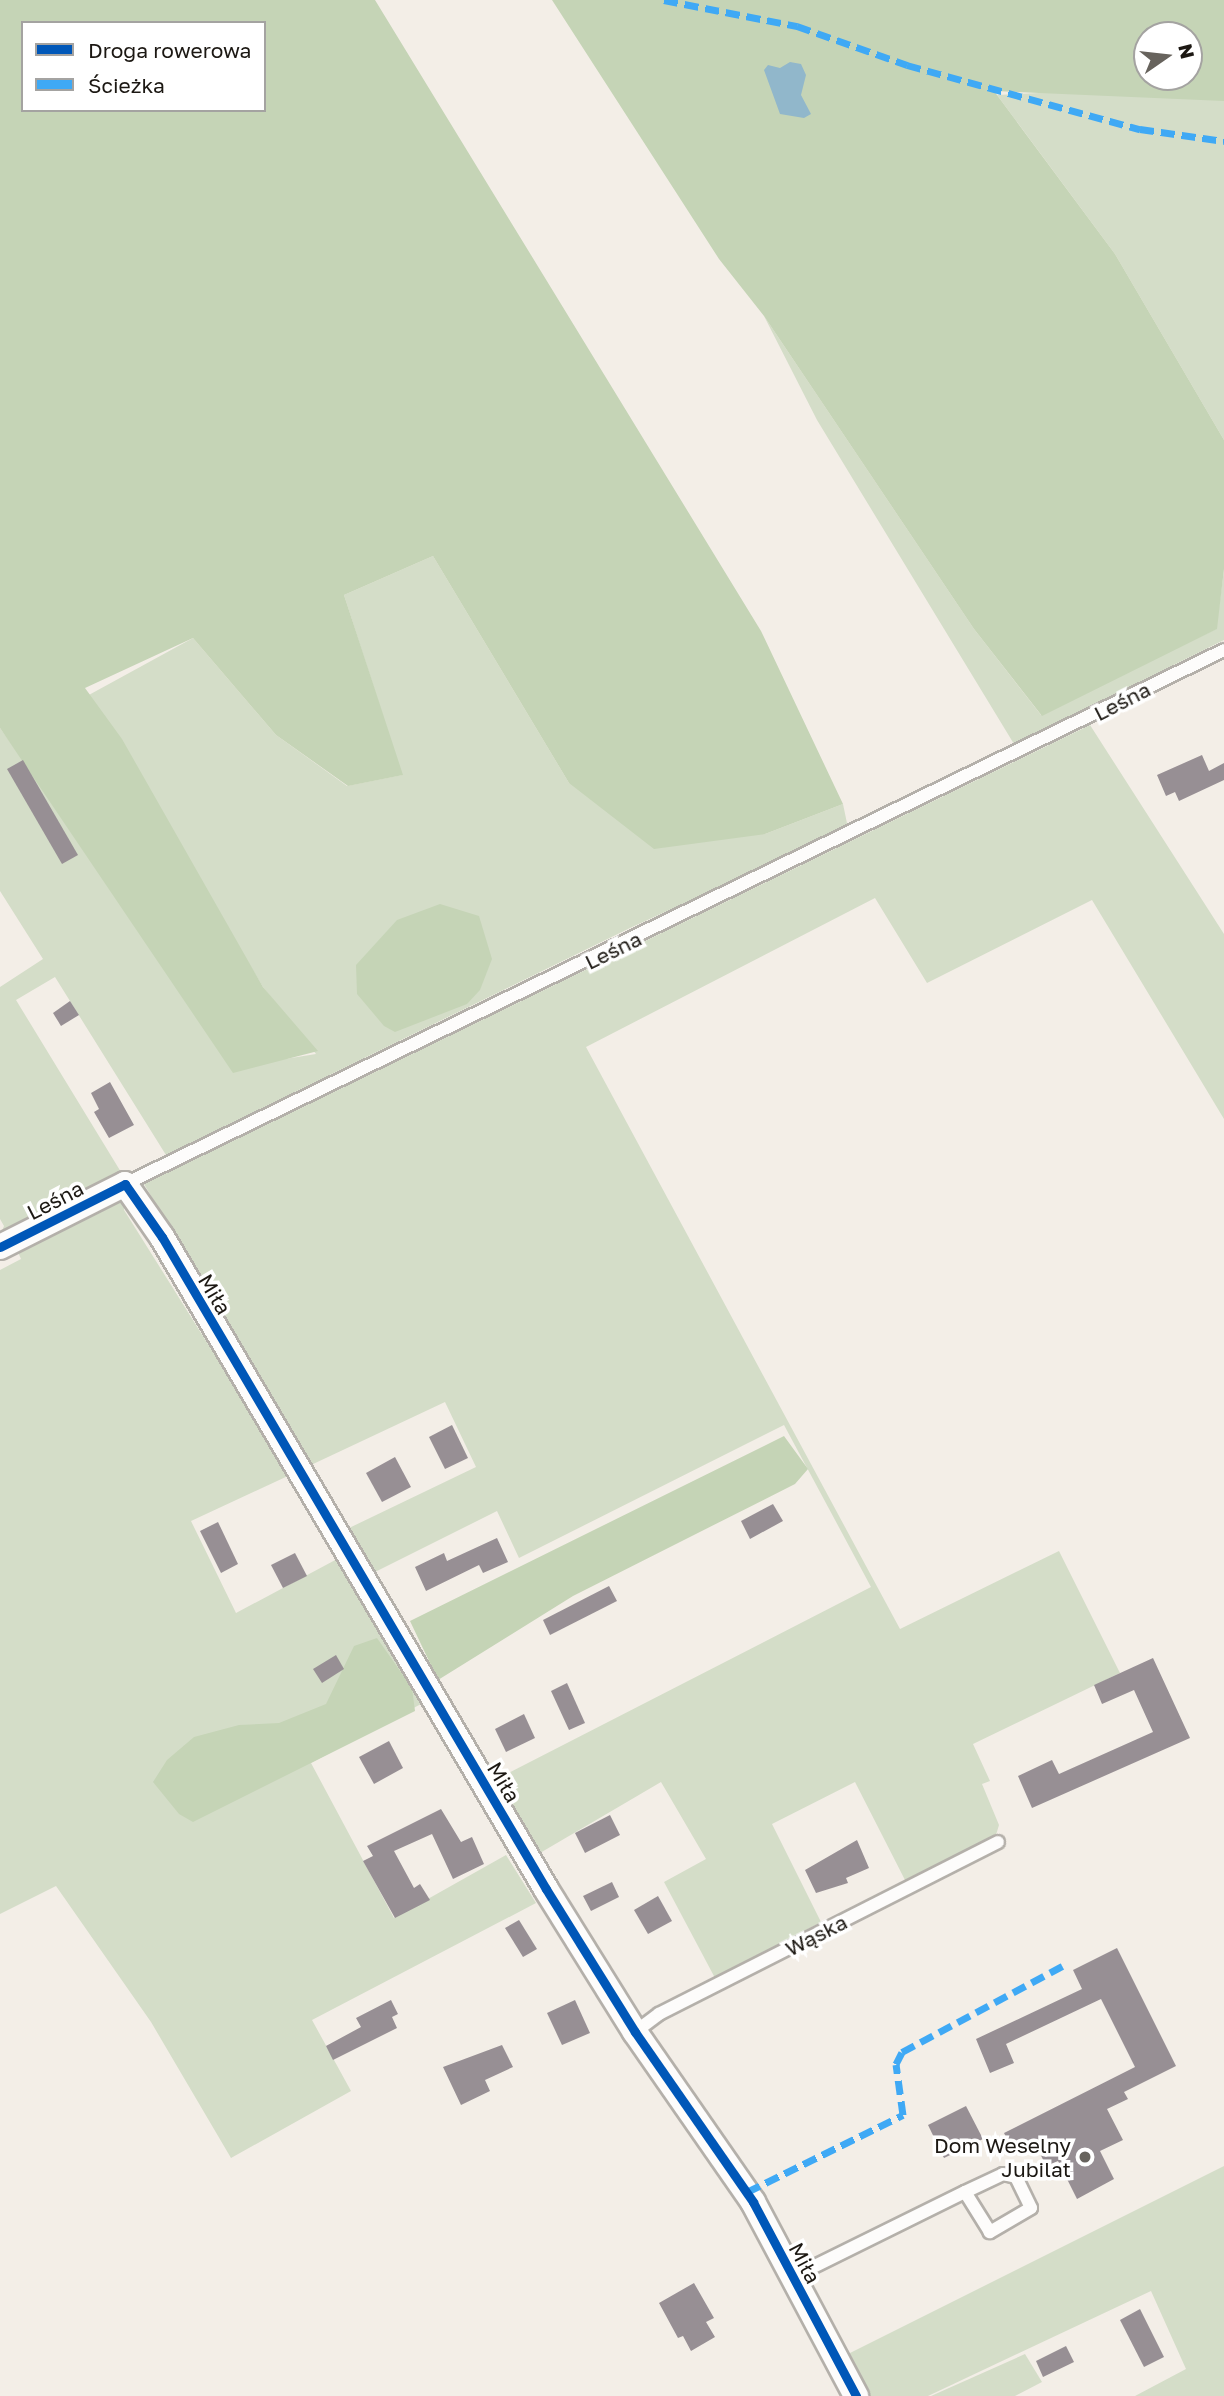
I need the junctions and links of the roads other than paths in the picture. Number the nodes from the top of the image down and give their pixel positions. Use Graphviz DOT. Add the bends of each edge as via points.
graph roads {
  1 [pos="1224,650"];
  2 [pos="125,1184"];
  3 [pos="0,1247"];
  4 [pos="998,1842"];
  5 [pos="635,2032"];
  6 [pos="965,2192"];
  7 [pos="793,2277"];
  8 [pos="856,2396"];
  1 -- 2 [label="lane, Leśna"];
  2 -- 3 [label="street, Leśna"];
  2 -- 5 [label="street, Miła" via="162,1237"];
  4 -- 5 [label="lane, Wąska" via="659,2014"];
  5 -- 7 [label="street, Miła" via="740,2181"];
  6 -- 6 [label="lane" via="990,2232 1031,2208 1010,2174"];
  6 -- 7 [label="lane"];
  7 -- 8 [label="street, Miła"];
}
